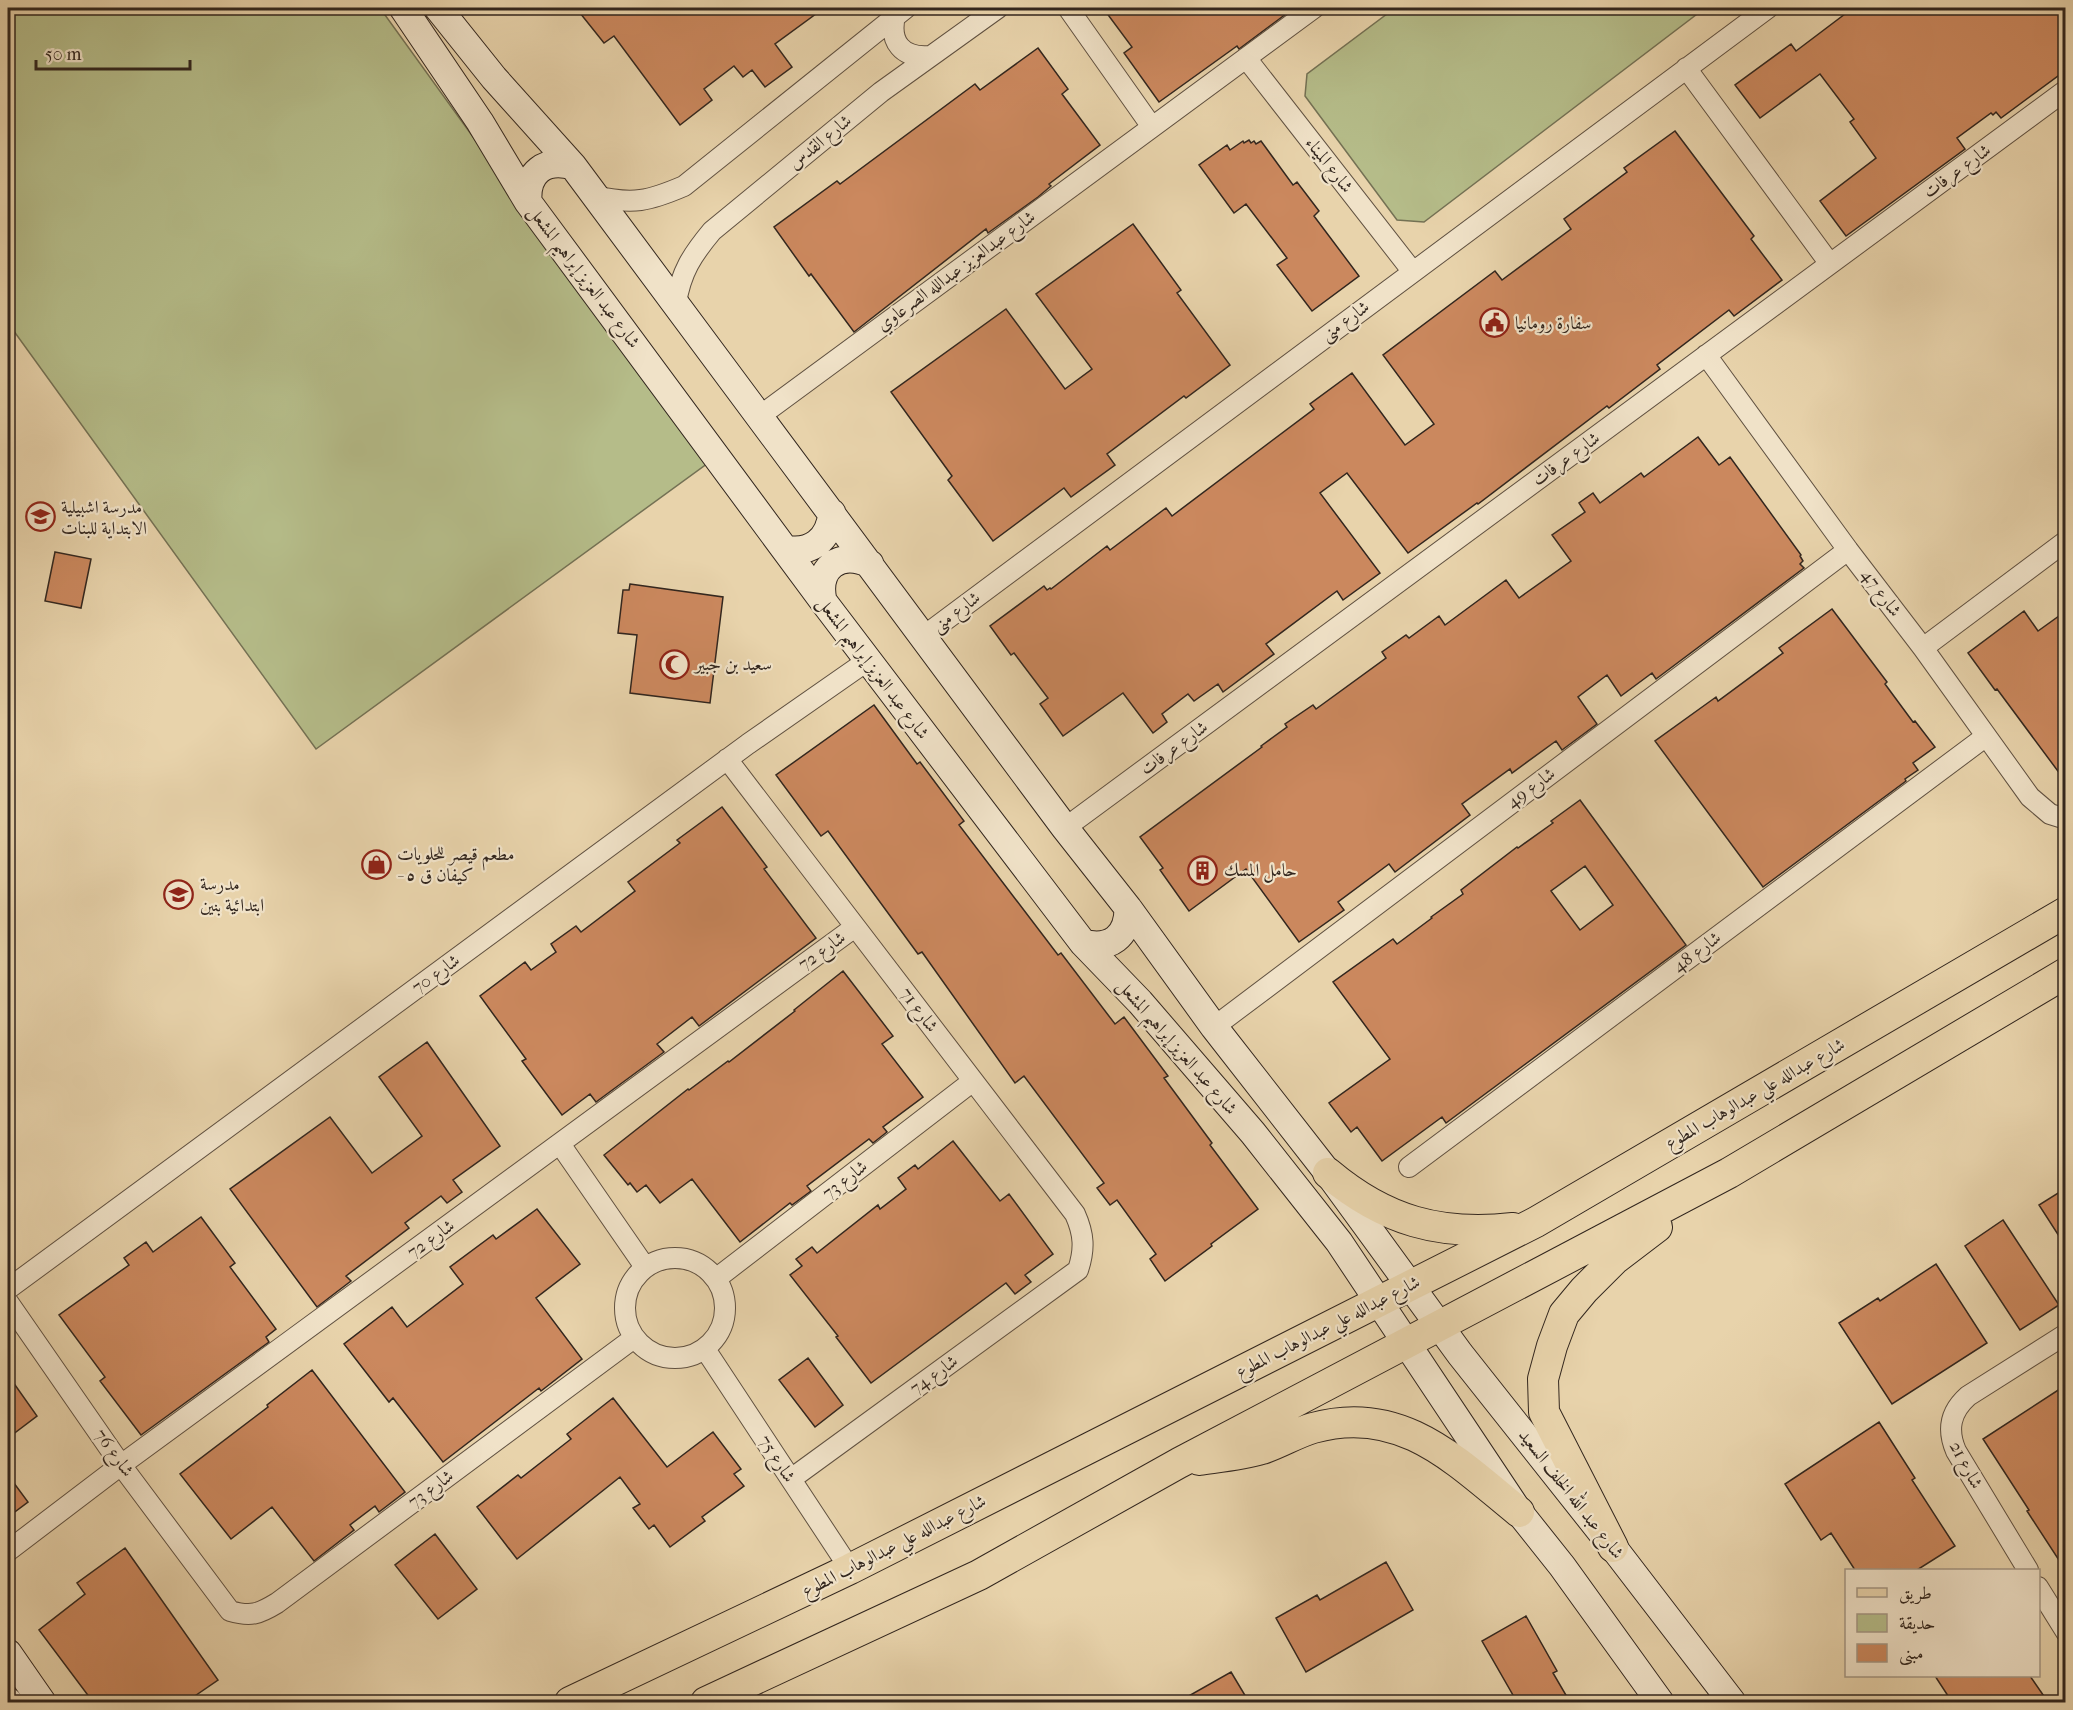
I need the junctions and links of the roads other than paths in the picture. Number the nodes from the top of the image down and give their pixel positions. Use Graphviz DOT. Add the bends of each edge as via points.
graph roads {
  1 [pos="404,8"];
  2 [pos="438,8"];
  3 [pos="998,8"];
  4 [pos="1068,8"];
  5 [pos="1314,8"];
  6 [pos="1768,8"];
  7 [pos="900,12"];
  8 [pos="930,56"];
  9 [pos="1246,58"];
  10 [pos="1686,68"];
  11 [pos="2066,90"];
  12 [pos="1152,127"];
  13 [pos="573,165"];
  14 [pos="595,196"];
  15 [pos="528,202"];
  16 [pos="1830,264"];
  17 [pos="1413,272"];
  18 [pos="676,303"];
  19 [pos="1707,355"];
  20 [pos="760,416"];
  21 [pos="832,513"];
  22 [pos="2066,541"];
  23 [pos="785,549"];
  24 [pos="1848,550"];
  25 [pos="870,564"];
  26 [pos="823,602"];
  27 [pos="924,636"];
  28 [pos="1923,648"];
  29 [pos="867,660"];
  30 [pos="1985,737"];
  31 [pos="727,759"];
  32 [pos="2066,819"];
  33 [pos="1065,828"];
  34 [pos="1128,909"];
  35 [pos="2066,912"];
  36 [pos="855,927"];
  37 [pos="1083,943"];
  38 [pos="2066,973"];
  39 [pos="1214,1027"];
  40 [pos="973,1081"];
  41 [pos="560,1144"];
  42 [pos="1409,1167"];
  43 [pos="1328,1173"];
  44 [pos="1729,1173"];
  45 [pos="1536,1222"];
  46 [pos="645,1267"];
  47 [pos="1078,1270"];
  48 [pos="717,1278"];
  49 [pos="1412,1285"];
  50 [pos="8,1289"];
  51 [pos="1378,1301"];
  52 [pos="8,1302"];
  53 [pos="1439,1325"];
  54 [pos="2066,1334"];
  55 [pos="634,1338"];
  56 [pos="1406,1342"];
  57 [pos="705,1349"];
  58 [pos="1179,1462"];
  59 [pos="121,1464"];
  60 [pos="791,1479"];
  61 [pos="1519,1512"];
  62 [pos="1613,1547"];
  63 [pos="8,1551"];
  64 [pos="850,1569"];
  65 [pos="2027,1569"];
  66 [pos="2040,1590"];
  67 [pos="223,1602"];
  68 [pos="2066,1632"];
  69 [pos="8,1653"];
  70 [pos="42,1702"];
  71 [pos="570,1702"];
  72 [pos="706,1702"];
  73 [pos="1660,1702"];
  74 [pos="1732,1702"];
  1 -- 15 [label="main road, شارع عبد العزيز إبراهيم المشعل"];
  2 -- 13 [label="main road, شارع عبد العزيز إبراهيم المشعل" via="494,78"];
  3 -- 8 [label="street, شارع القدس"];
  4 -- 12 [label="street"];
  5 -- 9 [label="street, شارع عبدالعزيز عبدالله الصرعاوي"];
  6 -- 10 [label="street, شارع منى"];
  7 -- 8 [label="street" via="893,26 899,47 908,54"];
  7 -- 14 [label="street" via="684,186 638,202"];
  8 -- 18 [label="street, شارع القدس" via="712,231 684,270"];
  9 -- 12 [label="street, شارع عبدالعزيز عبدالله الصرعاوي"];
  9 -- 17 [label="street, شارع الميناء"];
  10 -- 16 [label="street"];
  10 -- 17 [label="street, شارع منى"];
  11 -- 16 [label="street, شارع عرفات"];
  12 -- 20 [label="street, شارع عبدالعزيز عبدالله الصرعاوي"];
  13 -- 14 [label="main road, شارع عبد العزيز إبراهيم المشعل"];
  13 -- 15 [label="main road" via="549,164 538,170 527,190"];
  14 -- 18 [label="main road, شارع عبد العزيز إبراهيم المشعل"];
  15 -- 23 [label="main road, شارع عبد العزيز إبراهيم المشعل"];
  16 -- 19 [label="street, شارع عرفات"];
  17 -- 27 [label="street, شارع منى"];
  18 -- 20 [label="main road, شارع عبد العزيز إبراهيم المشعل"];
  19 -- 24 [label="street, شارع 47"];
  19 -- 33 [label="street, شارع عرفات"];
  20 -- 21 [label="main road, شارع عبد العزيز إبراهيم المشعل"];
  21 -- 23 [label="main road" via="831,525 818,544 796,551"];
  21 -- 25 [label="main road, شارع عبد العزيز إبراهيم المشعل"];
  22 -- 28 [label="street"];
  23 -- 26 [label="main road, شارع عبد العزيز إبراهيم المشعل"];
  24 -- 28 [label="street, شارع 47"];
  24 -- 39 [label="street, شارع 49"];
  25 -- 26 [label="main road" via="858,558 832,565 820,588"];
  25 -- 27 [label="main road, شارع عبد العزيز إبراهيم المشعل"];
  26 -- 29 [label="main road, شارع عبد العزيز إبراهيم المشعل"];
  27 -- 33 [label="main road, شارع عبد العزيز إبراهيم المشعل"];
  28 -- 30 [label="street, شارع 47"];
  29 -- 31 [label="street, شارع 70"];
  29 -- 37 [label="main road, شارع عبد العزيز إبراهيم المشعل"];
  30 -- 32 [label="street, شارع 47" via="2037,806"];
  30 -- 42 [label="street, شارع 48"];
  31 -- 36 [label="street, شارع 71"];
  31 -- 50 [label="street, شارع 70"];
  33 -- 34 [label="main road, شارع عبد العزيز إبراهيم المشعل"];
  34 -- 37 [label="main road" via="1124,930 1116,939 1094,946"];
  34 -- 39 [label="main road, شارع عبد العزيز إبراهيم المشعل"];
  35 -- 45 [label="main road, شارع عبدالله علي عبدالوهاب المطوع"];
  36 -- 40 [label="street, شارع 71"];
  36 -- 41 [label="street, شارع 72"];
  37 -- 51 [label="main road, شارع عبد العزيز إبراهيم المشعل" via="1140,1002 1253,1133 1339,1242"];
  38 -- 44 [label="main road"];
  39 -- 43 [label="main road, شارع عبد العزيز إبراهيم المشعل"];
  40 -- 47 [label="street, شارع 71" via="1075,1214 1084,1241"];
  40 -- 48 [label="street, شارع 73"];
  41 -- 46 [label="street"];
  41 -- 59 [label="street, شارع 72"];
  43 -- 45 [label="main road" via="1380,1209 1420,1224 1466,1231 1513,1228"];
  43 -- 49 [label="main road, شارع عبد العزيز إبراهيم المشعل"];
  44 -- 53 [label="main road"];
  44 -- 62 [label="main road" via="1615,1259 1564,1314 1552,1346 1543,1379 1544,1412"];
  45 -- 49 [label="main road, شارع عبدالله علي عبدالوهاب المطوع"];
  46 -- 48 [label="street" via="663,1259 683,1258 702,1265"];
  46 -- 55 [label="street" via="632,1281 626,1300 626,1320"];
  47 -- 60 [label="street, شارع 74"];
  48 -- 57 [label="street" via="724,1296 725,1316 718,1334"];
  49 -- 51 [label="main road, شارع عبدالله علي عبدالوهاب المطوع"];
  49 -- 53 [label="main road, شارع عبد الله الخلف السعيد"];
  51 -- 56 [label="main road"];
  51 -- 64 [label="main road, شارع عبدالله علي عبدالوهاب المطوع"];
  52 -- 59 [label="street, شارع 76"];
  53 -- 56 [label="main road"];
  53 -- 62 [label="main road, شارع عبد الله الخلف السعيد"];
  54 -- 65 [label="street, شارع 21" via="1968,1396 1959,1404 1950,1426 1956,1451"];
  55 -- 57 [label="street" via="649,1351 667,1358 687,1357"];
  55 -- 67 [label="street, شارع 73" via="277,1604 261,1613 245,1615 230,1611"];
  56 -- 58 [label="main road"];
  56 -- 61 [label="main road"];
  57 -- 60 [label="street, شارع 75"];
  58 -- 61 [label="main road" via="1260,1449 1337,1423 1378,1424 1404,1430 1441,1449"];
  58 -- 72 [label="main road" via="979,1575"];
  59 -- 63 [label="street, شارع 72"];
  59 -- 67 [label="street, شارع 76"];
  60 -- 64 [label="street, شارع 75"];
  61 -- 73 [label="main road"];
  62 -- 74 [label="main road, شارع عبد الله الخلف السعيد"];
  64 -- 71 [label="main road, شارع عبدالله علي عبدالوهاب المطوع"];
  66 -- 68 [label="street"];
  69 -- 70 [label="main road"];
}
